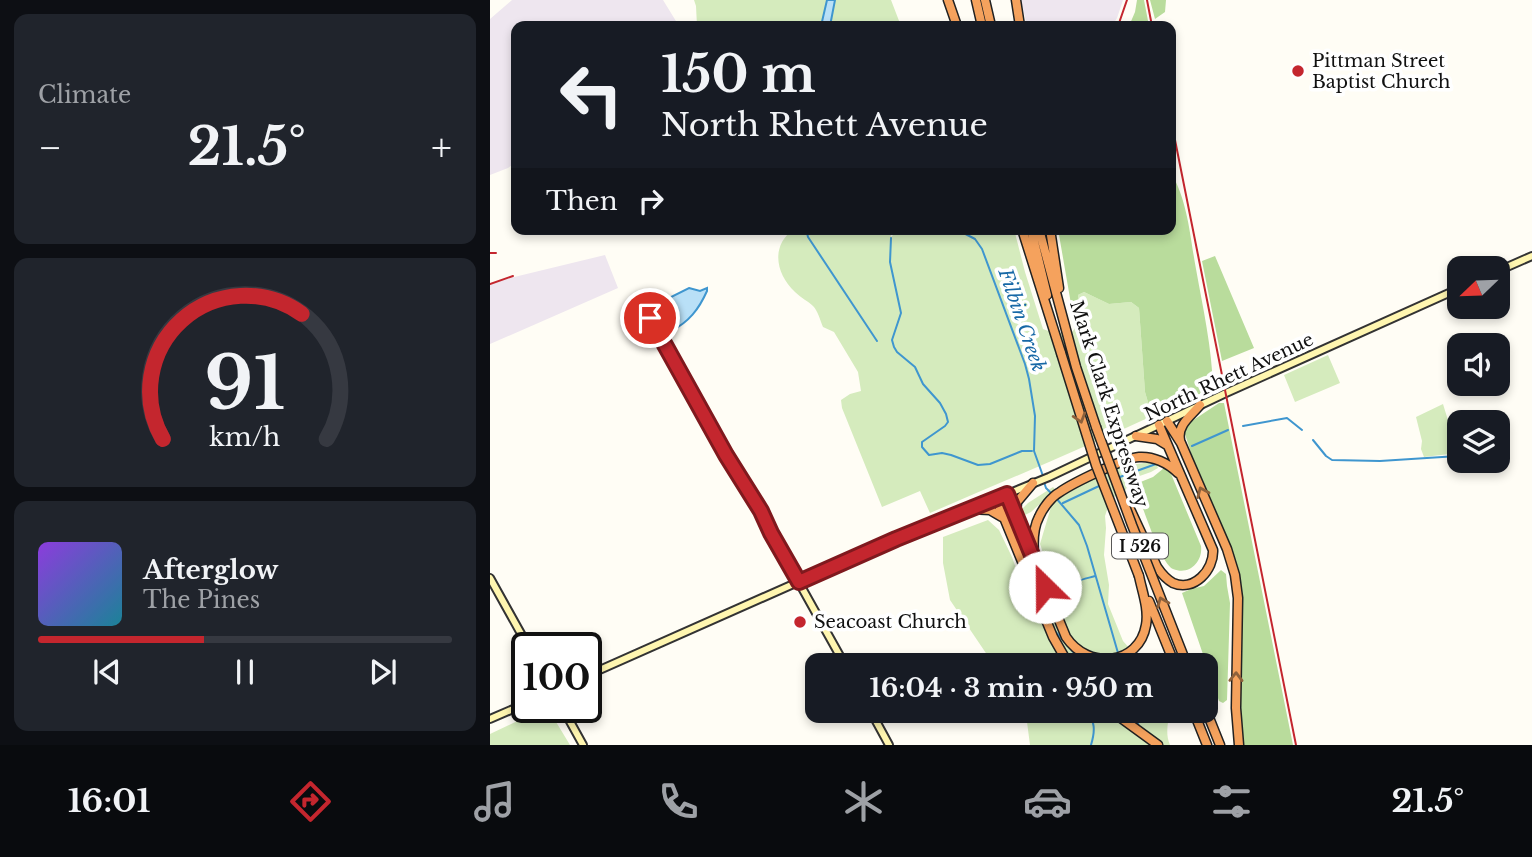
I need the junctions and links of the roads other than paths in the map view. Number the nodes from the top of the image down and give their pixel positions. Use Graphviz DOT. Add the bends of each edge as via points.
graph roads {
  1 [pos="948,0"];
  2 [pos="976,0"];
  3 [pos="985,0"];
  4 [pos="1016,0"];
  5 [pos="955,21"];
  6 [pos="981,21"];
  7 [pos="990,21"];
  8 [pos="1019,21"];
  9 [pos="1024,235"];
  10 [pos="1032,235"];
  11 [pos="1041,235"];
  12 [pos="1051,235"];
  13 [pos="1532,256"];
  14 [pos="1510,266"];
  15 [pos="1447,295"];
  16 [pos="650,318"];
  17 [pos="1064,325"];
  18 [pos="1061,353"];
  19 [pos="1200,405"];
  20 [pos="1163,423"];
  21 [pos="1136,436"];
  22 [pos="1181,443"];
  23 [pos="1167,445"];
  24 [pos="1111,470"];
  25 [pos="1182,478"];
  26 [pos="1033,484"];
  27 [pos="1007,494"];
  28 [pos="996,498"];
  29 [pos="970,509"];
  30 [pos="1004,519"];
  31 [pos="1018,520"];
  32 [pos="1037,567"];
  33 [pos="1139,576"];
  34 [pos="490,578"];
  35 [pos="799,582"];
  36 [pos="520,632"];
  37 [pos="838,653"];
  38 [pos="1063,653"];
  39 [pos="1170,653"];
  40 [pos="1182,653"];
  41 [pos="602,669"];
  42 [pos="511,710"];
  43 [pos="490,719"];
  44 [pos="571,723"];
  45 [pos="877,723"];
  46 [pos="1128,723"];
  47 [pos="1198,723"];
  48 [pos="1211,723"];
  49 [pos="583,745"];
  50 [pos="889,745"];
  51 [pos="1158,745"];
  52 [pos="1207,745"];
  53 [pos="1220,745"];
  54 [pos="1239,745"];
  1 -- 5 [label="highway"];
  2 -- 6 [label="highway"];
  3 -- 7 [label="highway"];
  4 -- 8 [label="highway"];
  9 -- 18 [label="highway"];
  10 -- 18 [label="highway, Mark Clark Expressway / I 526"];
  11 -- 17 [label="highway, Mark Clark Expressway / I 526"];
  12 -- 17 [label="highway"];
  13 -- 14 [label="main road"];
  15 -- 19 [label="main road, North Rhett Avenue"];
  16 -- 35 [label="main road"];
  17 -- 24 [label="highway, Mark Clark Expressway / I 526, bridge"];
  18 -- 33 [label="highway, Mark Clark Expressway / I 526, one-way, bridge" via="1096,465"];
  19 -- 20 [label="main road, North Rhett Avenue"];
  19 -- 22 [label="highway" via="1181,426"];
  20 -- 21 [label="main road, North Rhett Avenue"];
  20 -- 22 [label="highway"];
  20 -- 23 [label="highway"];
  21 -- 23 [label="highway"];
  21 -- 26 [label="main road, North Rhett Avenue"];
  54 -- 22 [label="highway, one-way" via="1238,598 1231,561"];
  23 -- 25 [label="highway"];
  24 -- 25 [label="highway, bridge" via="1157,567 1173,583 1184,584 1206,573 1213,550"];
  40 -- 24 [label="highway, Mark Clark Expressway / I 526, one-way, bridge"];
  25 -- 32 [label="highway" via="1162,462 1138,457 1059,492 1039,516 1035,529"];
  26 -- 27 [label="main road, North Rhett Avenue"];
  26 -- 31 [label="highway" via="1017,502"];
  27 -- 28 [label="main road, North Rhett Avenue"];
  27 -- 31 [label="highway"];
  28 -- 29 [label="main road, North Rhett Avenue"];
  28 -- 30 [label="highway"];
  29 -- 30 [label="highway" via="990,510"];
  29 -- 35 [label="main road, North Rhett Avenue"];
  30 -- 38 [label="highway"];
  31 -- 32 [label="highway"];
  32 -- 33 [label="highway" via="1066,637 1076,649 1095,658 1120,657 1136,647 1147,615"];
  33 -- 39 [label="highway, Mark Clark Expressway / I 526"];
  34 -- 36 [label="main road"];
  35 -- 37 [label="main road"];
  35 -- 41 [label="main road, North Rhett Avenue"];
  42 -- 43 [label="main road"];
  44 -- 49 [label="main road"];
  45 -- 50 [label="main road"];
  46 -- 51 [label="highway"];
  47 -- 52 [label="highway"];
  48 -- 53 [label="highway"];
}
